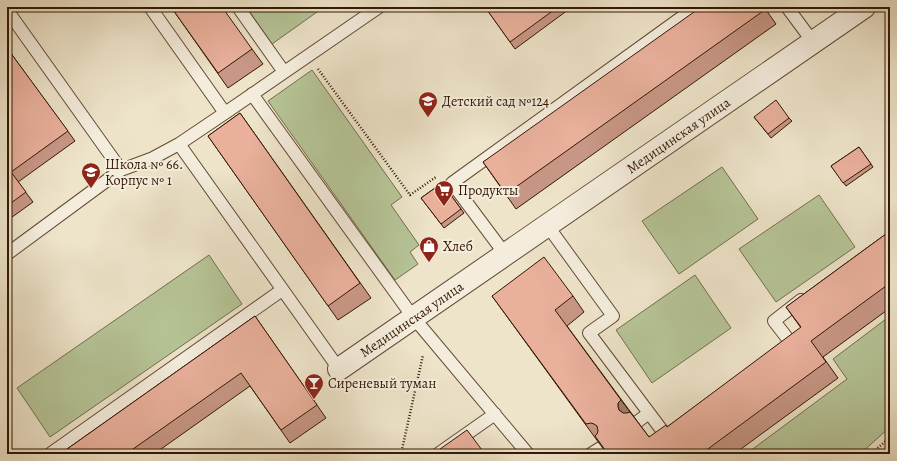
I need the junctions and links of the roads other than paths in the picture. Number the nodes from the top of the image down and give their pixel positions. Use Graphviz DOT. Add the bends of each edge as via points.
graph roads {
  1 [pos="150,7"];
  2 [pos="238,7"];
  3 [pos="379,7"];
  4 [pos="696,7"];
  5 [pos="787,7"];
  6 [pos="864,7"];
  7 [pos="7,10"];
  8 [pos="365,11"];
  9 [pos="813,42"];
  10 [pos="284,72"];
  11 [pos="252,94"];
  12 [pos="225,113"];
  13 [pos="179,144"];
  14 [pos="122,170"];
  15 [pos="547,225"];
  16 [pos="7,254"];
  17 [pos="505,254"];
  18 [pos="282,290"];
  19 [pos="811,293"];
  20 [pos="413,318"];
  21 [pos="773,357"];
  22 [pos="339,369"];
  23 [pos="649,413"];
  24 [pos="495,414"];
  25 [pos="637,422"];
  26 [pos="679,427"];
  27 [pos="602,446"];
  28 [pos="50,454"];
  29 [pos="438,454"];
  30 [pos="528,454"];
  31 [pos="592,454"];
  1 -- 12 [label="lane"];
  2 -- 10 [label="lane"];
  3 -- 8 [label="lane"];
  4 -- 17 [label="lane" via="452,183"];
  5 -- 9 [label="lane"];
  6 -- 9 [label="street, Медицинская улица"];
  7 -- 14 [label="lane"];
  8 -- 10 [label="lane"];
  9 -- 15 [label="street, Медицинская улица"];
  10 -- 11 [label="lane"];
  11 -- 12 [label="lane"];
  11 -- 20 [label="lane"];
  12 -- 13 [label="lane"];
  13 -- 14 [label="lane"];
  13 -- 18 [label="lane, Медицинская улица"];
  14 -- 16 [label="lane"];
  15 -- 17 [label="street, Медицинская улица"];
  15 -- 23 [label="lane" via="613,316 589,334"];
  17 -- 20 [label="street, Медицинская улица"];
  18 -- 22 [label="lane, Медицинская улица"];
  18 -- 28 [label="lane"];
  19 -- 21 [label="lane" via="774,320 791,343"];
  20 -- 22 [label="street, Медицинская улица"];
  20 -- 24 [label="lane"];
  23 -- 25 [label="lane"];
  23 -- 26 [label="lane" via="667,437"];
  24 -- 29 [label="lane"];
  24 -- 30 [label="lane"];
  27 -- 31 [label="lane"];
}
